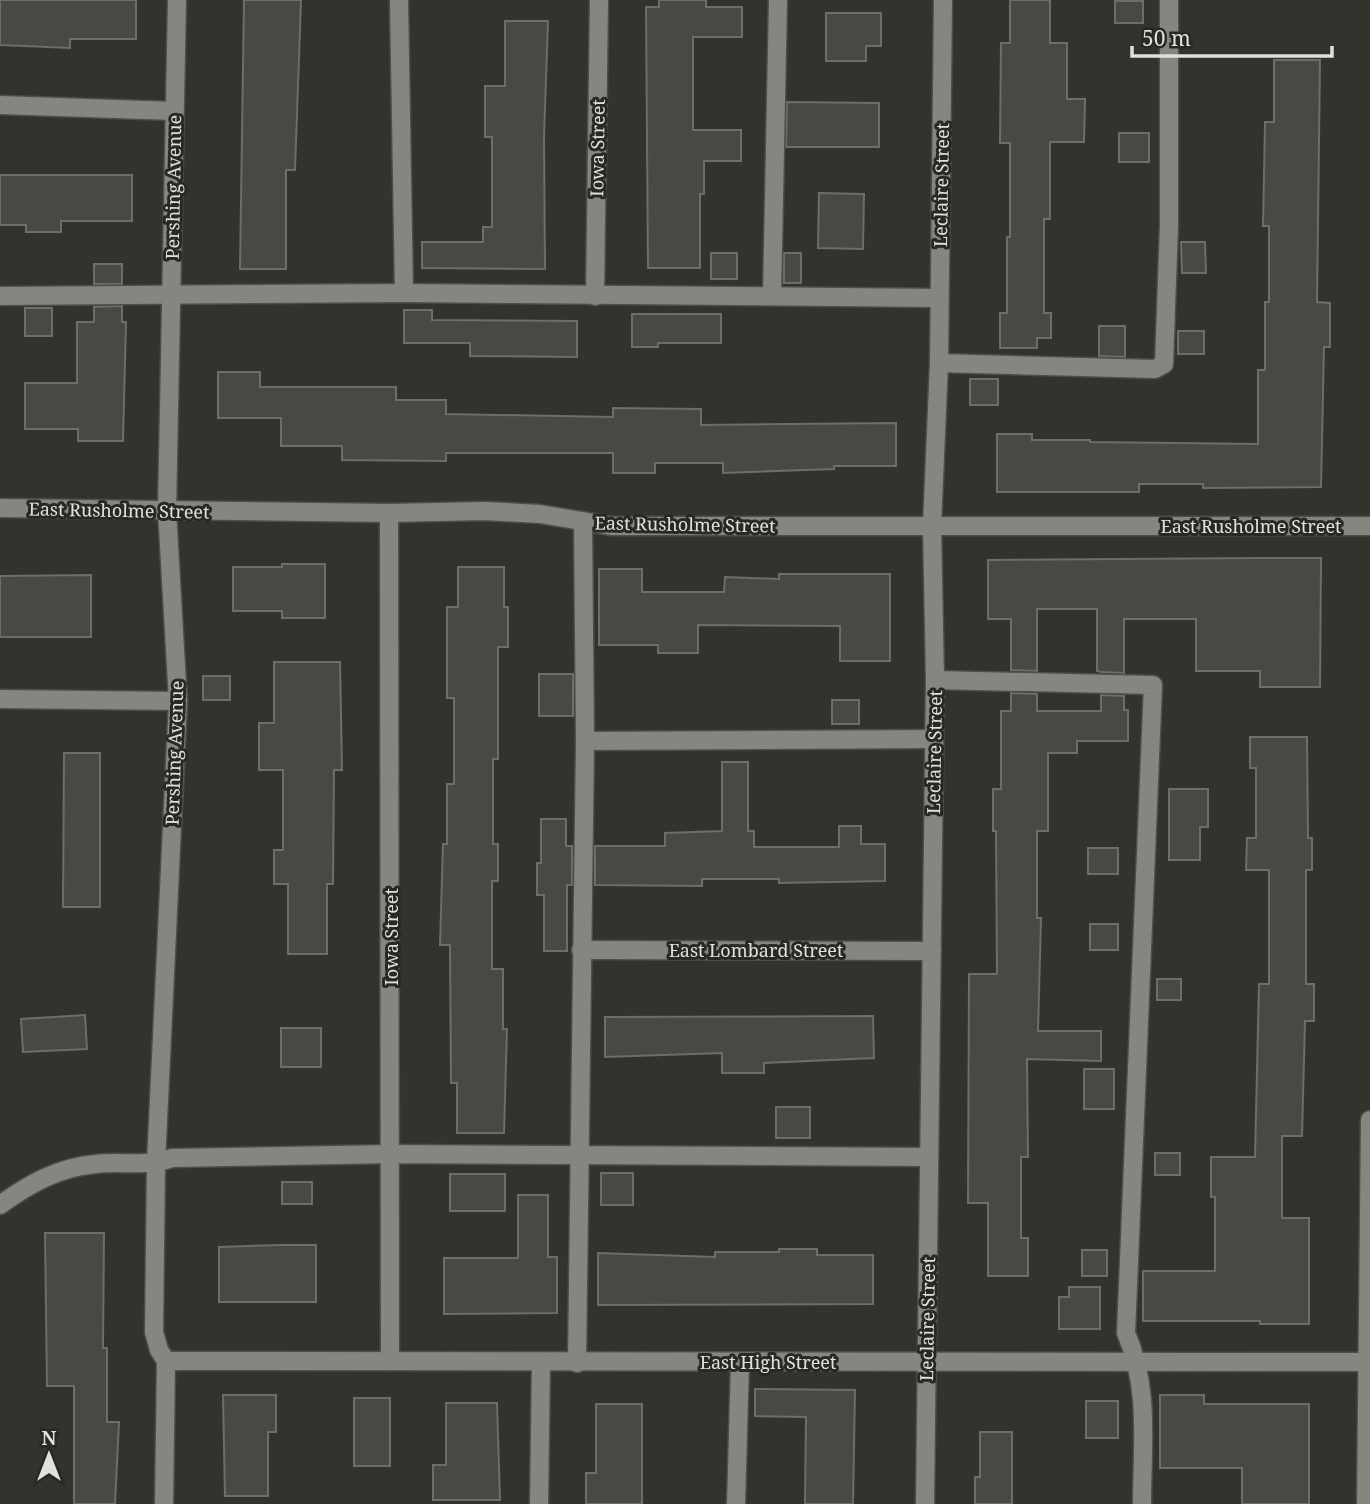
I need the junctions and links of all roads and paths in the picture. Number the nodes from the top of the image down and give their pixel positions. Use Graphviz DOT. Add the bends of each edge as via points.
graph roads {
  1 [pos="177,0"];
  2 [pos="399,0"];
  3 [pos="599,0"];
  4 [pos="778,0"];
  5 [pos="943,0"];
  6 [pos="1170,0"];
  7 [pos="0,105"];
  8 [pos="174,111"];
  9 [pos="404,293"];
  10 [pos="0,296"];
  11 [pos="595,296"];
  12 [pos="772,296"];
  13 [pos="172,297"];
  14 [pos="939,298"];
  15 [pos="939,363"];
  16 [pos="0,508"];
  17 [pos="167,510"];
  18 [pos="389,513"];
  19 [pos="583,521"];
  20 [pos="932,526"];
  21 [pos="1370,526"];
  22 [pos="935,681"];
  23 [pos="0,699"];
  24 [pos="178,701"];
  25 [pos="934,739"];
  26 [pos="585,741"];
  27 [pos="581,950"];
  28 [pos="932,951"];
  29 [pos="1370,1120"];
  30 [pos="392,1154"];
  31 [pos="579,1155"];
  32 [pos="929,1157"];
  33 [pos="156,1163"];
  34 [pos="0,1205"];
  35 [pos="1138,1360"];
  36 [pos="166,1361"];
  37 [pos="390,1361"];
  38 [pos="927,1361"];
  39 [pos="740,1362"];
  40 [pos="1368,1362"];
  41 [pos="541,1363"];
  42 [pos="577,1363"];
  43 [pos="164,1504"];
  44 [pos="539,1504"];
  45 [pos="736,1504"];
  46 [pos="925,1504"];
  47 [pos="1142,1504"];
  48 [pos="1366,1504"];
  1 -- 8 [label="street, Pershing Avenue"];
  2 -- 9 [label="street"];
  3 -- 11 [label="street, Iowa Street"];
  4 -- 12 [label="street"];
  5 -- 14 [label="street, Leclaire Street"];
  6 -- 15 [label="street" via="1164,364 1155,369"];
  7 -- 8 [label="street"];
  8 -- 13 [label="street, Pershing Avenue"];
  9 -- 11 [label="street"];
  9 -- 13 [label="street"];
  10 -- 13 [label="street"];
  11 -- 12 [label="street"];
  12 -- 14 [label="street"];
  13 -- 17 [label="street, Pershing Avenue"];
  14 -- 15 [label="street, Leclaire Street"];
  15 -- 20 [label="street, Leclaire Street"];
  16 -- 17 [label="street, East Rusholme Street"];
  17 -- 18 [label="street, East Rusholme Street"];
  17 -- 24 [label="street, Pershing Avenue"];
  18 -- 19 [label="street, East Rusholme Street" via="485,510"];
  18 -- 30 [label="street, Iowa Street"];
  19 -- 20 [label="street, East Rusholme Street" via="611,526"];
  19 -- 26 [label="street"];
  20 -- 21 [label="street, East Rusholme Street"];
  20 -- 22 [label="street, Leclaire Street"];
  22 -- 25 [label="street, Leclaire Street"];
  22 -- 35 [label="street" via="1153,685 1126,1333"];
  23 -- 24 [label="street"];
  24 -- 33 [label="street, Pershing Avenue"];
  25 -- 26 [label="street"];
  25 -- 28 [label="street, Leclaire Street"];
  26 -- 27 [label="street"];
  27 -- 28 [label="street, East Lombard Street"];
  27 -- 31 [label="street"];
  28 -- 32 [label="street, Leclaire Street"];
  29 -- 40 [label="street"];
  30 -- 31 [label="street"];
  30 -- 33 [label="street" via="172,1158"];
  30 -- 37 [label="street, Iowa Street"];
  31 -- 32 [label="street"];
  31 -- 42 [label="street"];
  32 -- 38 [label="street, Leclaire Street"];
  33 -- 34 [label="street" via="95,1164 61,1171 28,1185"];
  33 -- 36 [label="street, Pershing Avenue" via="154,1332"];
  35 -- 38 [label="street, East High Street"];
  35 -- 40 [label="street, East High Street"];
  35 -- 47 [label="street" via="1143,1383"];
  36 -- 37 [label="street, East High Street"];
  36 -- 43 [label="street, Pershing Avenue"];
  37 -- 41 [label="street, East High Street"];
  38 -- 39 [label="street, East High Street"];
  38 -- 46 [label="street, Leclaire Street"];
  39 -- 42 [label="street, East High Street"];
  39 -- 45 [label="street"];
  40 -- 48 [label="street"];
  41 -- 42 [label="street, East High Street"];
  41 -- 44 [label="street"];
}
